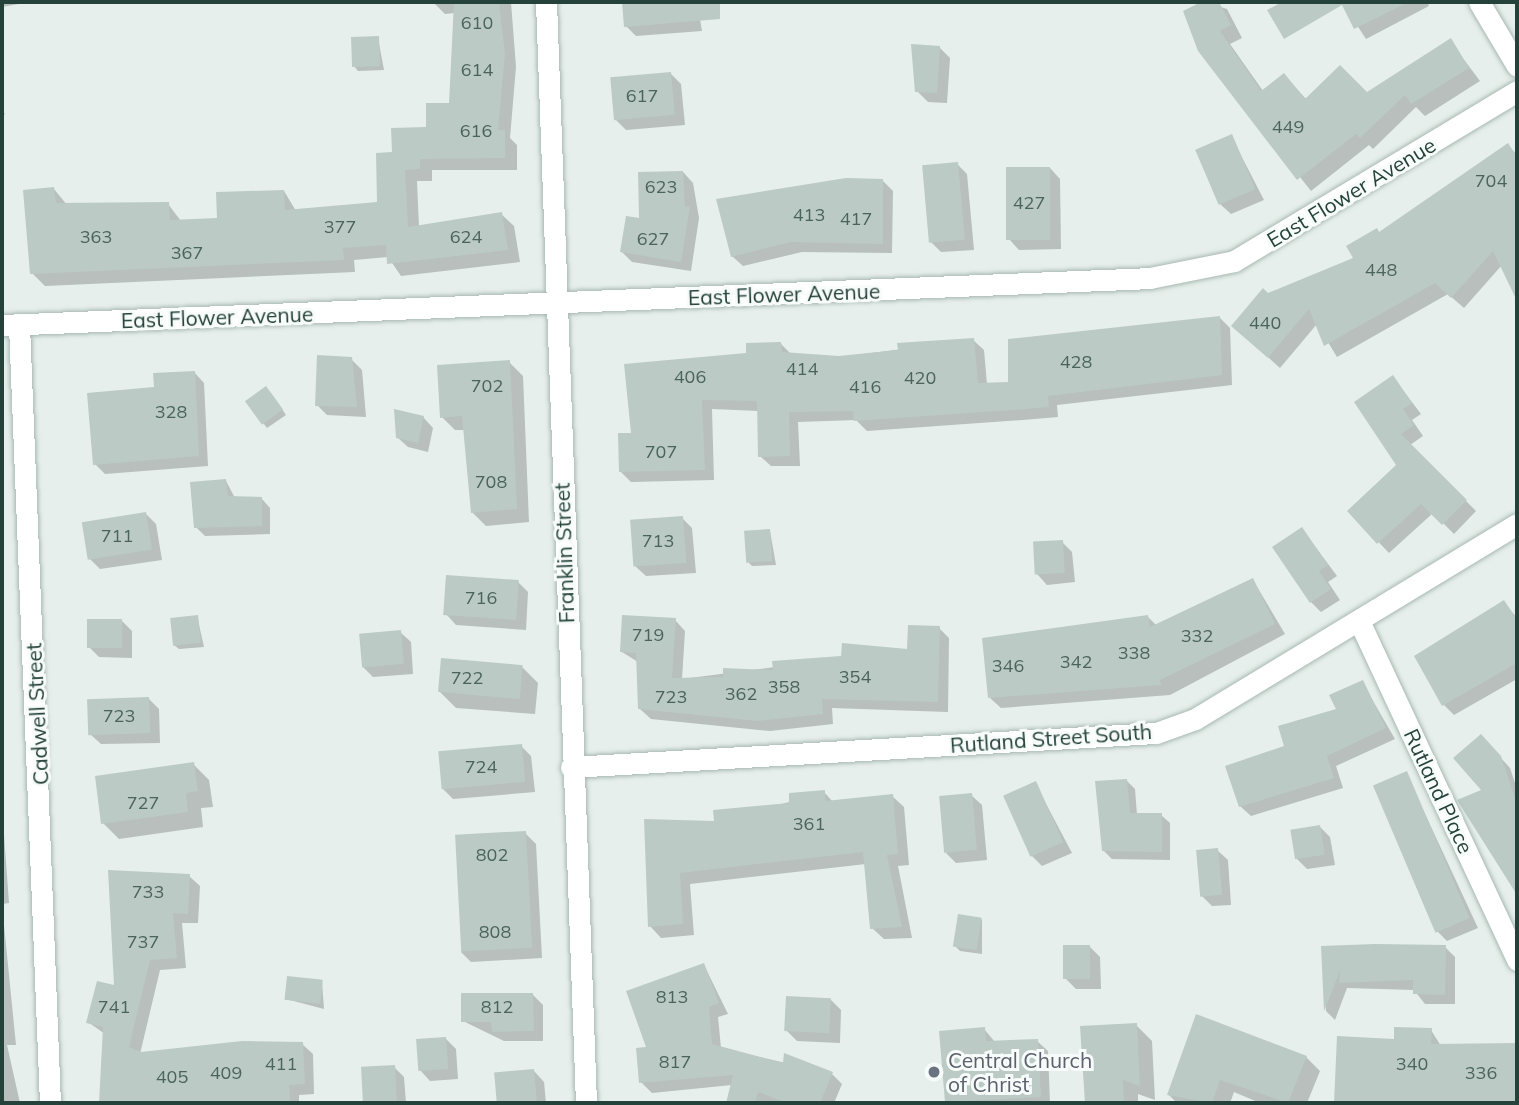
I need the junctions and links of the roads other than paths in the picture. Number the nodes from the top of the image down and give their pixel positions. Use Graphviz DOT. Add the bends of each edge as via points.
graph roads {
  1 [pos="546,2"];
  2 [pos="1479,2"];
  3 [pos="1517,66"];
  4 [pos="1517,91"];
  5 [pos="555,304"];
  6 [pos="10,325"];
  7 [pos="1517,524"];
  8 [pos="1360,623"];
  9 [pos="571,767"];
  10 [pos="1517,960"];
  11 [pos="50,1103"];
  12 [pos="586,1103"];
  1 -- 5 [label="street, Franklin Street"];
  2 -- 3 [label="street"];
  4 -- 5 [label="street, East Flower Avenue" via="1234,261 1150,278"];
  5 -- 6 [label="street, East Flower Avenue"];
  5 -- 9 [label="street, Franklin Street"];
  6 -- 11 [label="street, Cadwell Street"];
  7 -- 8 [label="street, Rutland Street South"];
  8 -- 9 [label="street, Rutland Street South" via="1195,719 1156,733"];
  8 -- 10 [label="street, Rutland Place"];
  9 -- 12 [label="street, Franklin Street"];
}
